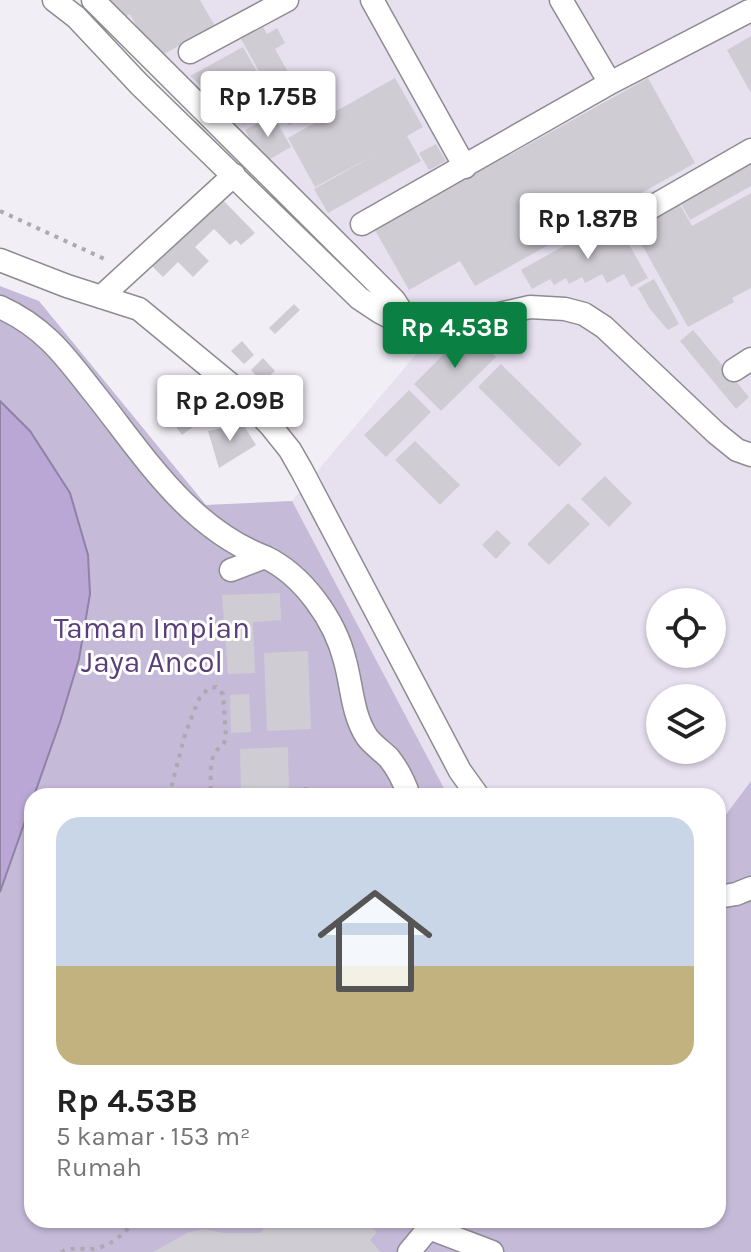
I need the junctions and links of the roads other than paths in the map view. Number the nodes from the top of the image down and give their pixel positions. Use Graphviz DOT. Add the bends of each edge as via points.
graph roads {
  1 [pos="54,0"];
  2 [pos="93,0"];
  3 [pos="287,0"];
  4 [pos="372,0"];
  5 [pos="561,0"];
  6 [pos="748,8"];
  7 [pos="190,52"];
  8 [pos="610,83"];
  9 [pos="751,150"];
  10 [pos="465,167"];
  11 [pos="234,175"];
  12 [pos="362,224"];
  13 [pos="617,227"];
  14 [pos="0,260"];
  15 [pos="101,297"];
  16 [pos="0,307"];
  17 [pos="412,329"];
  18 [pos="751,455"];
  19 [pos="265,557"];
  20 [pos="231,570"];
  21 [pos="405,788"];
  22 [pos="472,788"];
  23 [pos="751,888"];
  24 [pos="726,896"];
  25 [pos="426,1228"];
  26 [pos="438,1228"];
  27 [pos="409,1252"];
  28 [pos="492,1252"];
  1 -- 11 [label="lane"];
  2 -- 17 [label="lane" via="394,300"];
  3 -- 7 [label="lane"];
  4 -- 10 [label="lane"];
  5 -- 8 [label="lane"];
  6 -- 8 [label="lane"];
  8 -- 10 [label="lane"];
  9 -- 13 [label="lane"];
  10 -- 12 [label="lane"];
  11 -- 15 [label="lane"];
  11 -- 17 [label="lane" via="359,298"];
  14 -- 15 [label="lane"];
  15 -- 22 [label="lane" via="139,309 180,341 230,384 290,450"];
  16 -- 19 [label="lane" via="40,329 174,494 210,527"];
  17 -- 18 [label="lane" via="530,307 584,314 716,433"];
  19 -- 20 [label="lane"];
  19 -- 21 [label="lane" via="294,576 329,623 345,660 359,720"];
  23 -- 24 [label="lane"];
  25 -- 27 [label="lane"];
  26 -- 28 [label="lane"];
}
